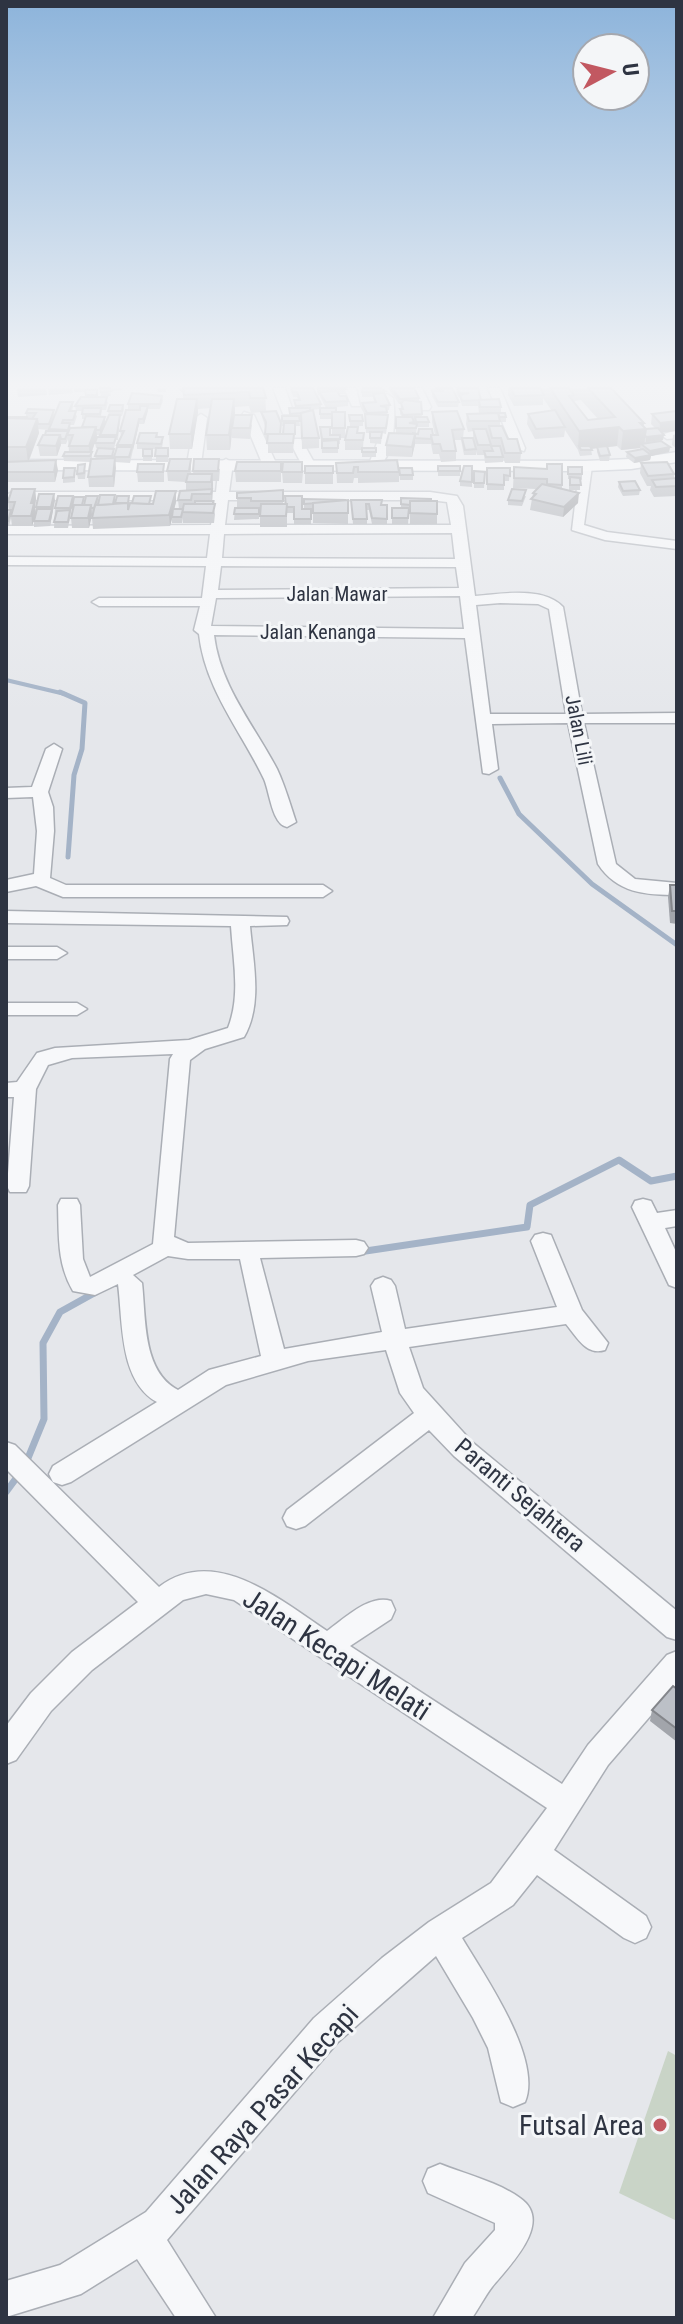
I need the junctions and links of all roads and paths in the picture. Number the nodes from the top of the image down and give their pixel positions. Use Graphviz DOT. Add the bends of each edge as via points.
graph roads {
  1 [pos="222,496"];
  2 [pos="446,496"];
  3 [pos="581,496"];
  4 [pos="218,528"];
  5 [pos="458,529"];
  6 [pos="6,530"];
  7 [pos="677,546"];
  8 [pos="6,561"];
  9 [pos="212,561"];
  10 [pos="462,563"];
  11 [pos="466,596"];
  12 [pos="209,598"];
  13 [pos="99,602"];
  14 [pos="206,631"];
  15 [pos="471,634"];
  16 [pos="575,718"];
  17 [pos="674,718"];
  18 [pos="482,719"];
  19 [pos="677,736"];
  20 [pos="54,749"];
  21 [pos="489,769"];
  22 [pos="39,792"];
  23 [pos="6,793"];
  24 [pos="287,822"];
  25 [pos="38,880"];
  26 [pos="6,886"];
  27 [pos="677,889"];
  28 [pos="323,891"];
  29 [pos="6,917"];
  30 [pos="240,921"];
  31 [pos="280,921"];
  32 [pos="6,953"];
  33 [pos="57,953"];
  34 [pos="6,1009"];
  35 [pos="77,1009"];
  36 [pos="193,1047"];
  37 [pos="15,1090"];
  38 [pos="13,1163"];
  39 [pos="18,1186"];
  40 [pos="69,1205"];
  41 [pos="677,1218"];
  42 [pos="543,1241"];
  43 [pos="167,1246"];
  44 [pos="356,1248"];
  45 [pos="250,1261"];
  46 [pos="677,1279"];
  47 [pos="130,1283"];
  48 [pos="383,1286"];
  49 [pos="572,1314"];
  50 [pos="395,1339"];
  51 [pos="596,1343"];
  52 [pos="274,1360"];
  53 [pos="180,1402"];
  54 [pos="430,1415"];
  55 [pos="14,1459"];
  56 [pos="62,1474"];
  57 [pos="296,1518"];
  58 [pos="157,1603"];
  59 [pos="381,1610"];
  60 [pos="677,1628"];
  61 [pos="327,1646"];
  62 [pos="673,1676"];
  63 [pos="6,1750"];
  64 [pos="567,1804"];
  65 [pos="534,1854"];
  66 [pos="635,1927"];
  67 [pos="440,1933"];
  68 [pos="513,2090"];
  69 [pos="440,2181"];
  70 [pos="144,2237"];
  71 [pos="6,2299"];
  72 [pos="198,2318"];
  73 [pos="451,2318"];
  1 -- 4 [label="street"];
  2 -- 5 [label="street" via="455,501"];
  3 -- 7 [label="street" via="577,527"];
  4 -- 5 [label="street"];
  4 -- 6 [label="street"];
  4 -- 9 [label="street"];
  5 -- 10 [label="street"];
  8 -- 9 [label="street"];
  9 -- 10 [label="street" via="259,569"];
  9 -- 12 [label="street"];
  10 -- 11 [label="street"];
  11 -- 12 [label="street, Jalan Mawar"];
  11 -- 15 [label="street"];
  11 -- 16 [label="street, Jalan Lili" via="556,607"];
  12 -- 13 [label="street, Jalan Mawar"];
  12 -- 14 [label="street" via="201,626"];
  14 -- 15 [label="street, Jalan Kenanga"];
  14 -- 24 [label="street" via="207,649 276,785"];
  15 -- 18 [label="street"];
  16 -- 17 [label="street"];
  16 -- 18 [label="street"];
  16 -- 27 [label="street, Jalan Lili" via="612,873 626,884"];
  17 -- 19 [label="street"];
  18 -- 21 [label="street"];
  20 -- 22 [label="street"];
  22 -- 23 [label="street"];
  22 -- 25 [label="street" via="46,818 43,875"];
  25 -- 26 [label="street"];
  25 -- 28 [label="street" via="63,891"];
  29 -- 30 [label="street"];
  30 -- 31 [label="street"];
  30 -- 36 [label="street" via="241,1025 237,1032"];
  32 -- 33 [label="street"];
  34 -- 35 [label="street"];
  36 -- 37 [label="street" via="46,1057"];
  36 -- 43 [label="street" via="180,1059 162,1240"];
  37 -- 38 [label="street" via="18,1154"];
  38 -- 39 [label="street"];
  40 -- 43 [label="street" via="71,1259 81,1285 95,1286"];
  41 -- 46 [label="street" via="646,1215"];
  42 -- 49 [label="street"];
  43 -- 44 [label="street" via="188,1251"];
  45 -- 52 [label="street"];
  47 -- 53 [label="street" via="146,1378 154,1389"];
  48 -- 50 [label="street, Paranti Sejahtera"];
  49 -- 50 [label="street"];
  49 -- 51 [label="street"];
  50 -- 52 [label="street"];
  50 -- 54 [label="street, Paranti Sejahtera" via="412,1393"];
  52 -- 53 [label="street" via="218,1377"];
  53 -- 56 [label="street"];
  54 -- 57 [label="street"];
  54 -- 60 [label="street, Paranti Sejahtera" via="463,1449"];
  55 -- 58 [label="street"];
  58 -- 61 [label="street, Jalan Kecapi Melati" via="190,1584 224,1583"];
  58 -- 63 [label="street, Jalan Kecapi Melati" via="82,1661 41,1702"];
  59 -- 61 [label="street"];
  61 -- 64 [label="street, Jalan Kecapi Melati"];
  62 -- 64 [label="street, Jalan Raya Pasar Kecapi" via="598,1755"];
  64 -- 65 [label="street, Jalan Raya Pasar Kecapi"];
  65 -- 66 [label="street"];
  65 -- 67 [label="street, Jalan Raya Pasar Kecapi" via="502,1894"];
  67 -- 68 [label="street" via="498,2033"];
  67 -- 70 [label="street, Jalan Raya Pasar Kecapi" via="326,2030 178,2207"];
  69 -- 73 [label="street" via="507,2210 515,2227"];
  70 -- 71 [label="street, Jalan Raya Pasar Kecapi" via="68,2281"];
  70 -- 72 [label="street"];
}
